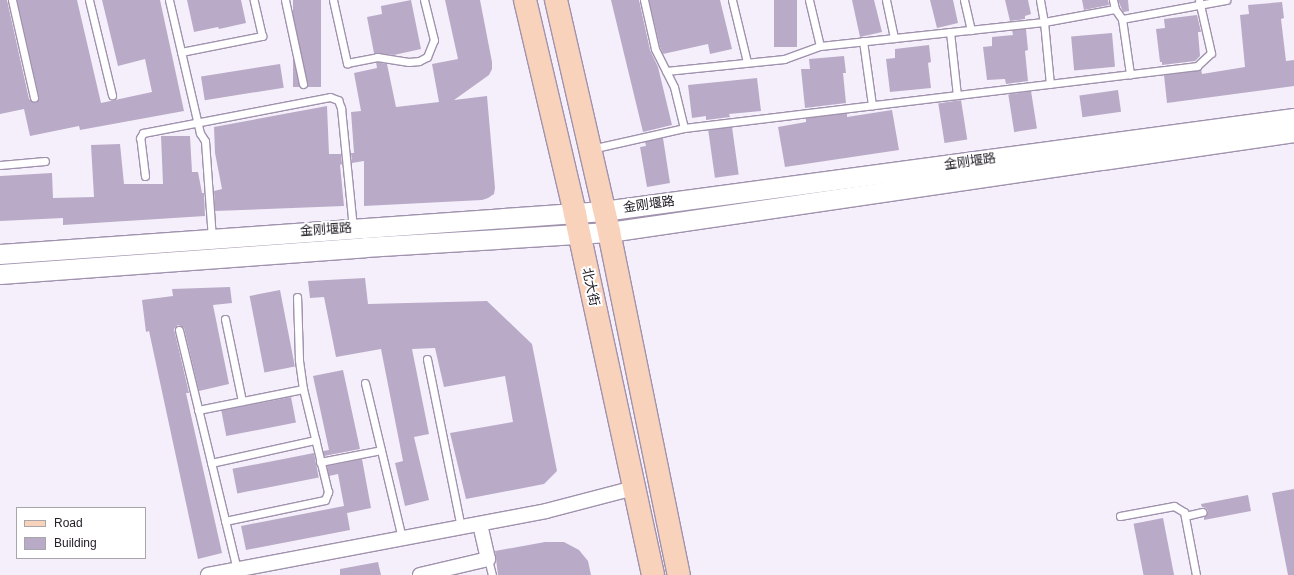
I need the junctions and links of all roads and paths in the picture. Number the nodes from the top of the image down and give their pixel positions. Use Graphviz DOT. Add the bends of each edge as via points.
graph roads {
  1 [pos="12,0"];
  2 [pos="90,0"];
  3 [pos="169,0"];
  4 [pos="254,0"];
  5 [pos="285,0"];
  6 [pos="333,0"];
  7 [pos="424,0"];
  8 [pos="525,0"];
  9 [pos="556,0"];
  10 [pos="644,0"];
  11 [pos="732,0"];
  12 [pos="809,0"];
  13 [pos="886,0"];
  14 [pos="964,0"];
  15 [pos="1040,0"];
  16 [pos="1113,0"];
  17 [pos="1226,0"];
  18 [pos="1199,2"];
  19 [pos="1115,9"];
  20 [pos="1122,19"];
  21 [pos="1044,22"];
  22 [pos="971,30"];
  23 [pos="950,32"];
  24 [pos="894,38"];
  25 [pos="863,41"];
  26 [pos="820,46"];
  27 [pos="181,52"];
  28 [pos="747,62"];
  29 [pos="666,71"];
  30 [pos="1130,74"];
  31 [pos="303,84"];
  32 [pos="1050,84"];
  33 [pos="112,95"];
  34 [pos="957,95"];
  35 [pos="34,98"];
  36 [pos="872,105"];
  37 [pos="1294,118"];
  38 [pos="198,123"];
  39 [pos="684,128"];
  40 [pos="1294,132"];
  41 [pos="589,149"];
  42 [pos="45,161"];
  43 [pos="0,165"];
  44 [pos="146,176"];
  45 [pos="575,214"];
  46 [pos="606,222"];
  47 [pos="353,228"];
  48 [pos="578,235"];
  49 [pos="213,248"];
  50 [pos="0,254"];
  51 [pos="0,274"];
  52 [pos="297,297"];
  53 [pos="225,319"];
  54 [pos="179,330"];
  55 [pos="427,359"];
  56 [pos="365,383"];
  57 [pos="303,389"];
  58 [pos="242,401"];
  59 [pos="198,410"];
  60 [pos="315,440"];
  61 [pos="381,450"];
  62 [pos="320,462"];
  63 [pos="211,463"];
  64 [pos="634,488"];
  65 [pos="1203,512"];
  66 [pos="1120,516"];
  67 [pos="1185,516"];
  68 [pos="225,521"];
  69 [pos="480,524"];
  70 [pos="461,527"];
  71 [pos="402,538"];
  72 [pos="488,559"];
  73 [pos="237,570"];
  74 [pos="208,575"];
  75 [pos="420,575"];
  76 [pos="492,575"];
  77 [pos="653,575"];
  78 [pos="679,575"];
  79 [pos="1196,575"];
  1 -- 35 [label="lane"];
  2 -- 33 [label="lane"];
  3 -- 27 [label="lane"];
  4 -- 27 [label="lane" via="262,36"];
  5 -- 31 [label="lane"];
  6 -- 7 [label="lane" via="347,63 376,57 409,62 419,61 427,56 434,40"];
  8 -- 45 [label="main road, 北大街"];
  9 -- 41 [label="main road"];
  10 -- 29 [label="lane" via="655,49"];
  11 -- 28 [label="lane"];
  12 -- 26 [label="lane"];
  13 -- 24 [label="lane"];
  14 -- 22 [label="lane"];
  15 -- 21 [label="lane"];
  16 -- 19 [label="lane"];
  17 -- 18 [label="lane"];
  18 -- 20 [label="lane"];
  18 -- 30 [label="lane" via="1211,52 1197,66"];
  19 -- 20 [label="lane"];
  19 -- 21 [label="lane"];
  20 -- 30 [label="lane"];
  21 -- 22 [label="lane"];
  21 -- 32 [label="lane"];
  22 -- 23 [label="lane"];
  23 -- 24 [label="lane"];
  23 -- 34 [label="lane"];
  24 -- 25 [label="lane"];
  25 -- 26 [label="lane"];
  25 -- 36 [label="lane"];
  26 -- 28 [label="lane" via="784,59"];
  27 -- 38 [label="lane"];
  28 -- 29 [label="lane"];
  29 -- 39 [label="lane" via="674,88"];
  30 -- 32 [label="lane"];
  32 -- 34 [label="lane"];
  34 -- 36 [label="lane"];
  36 -- 39 [label="lane"];
  37 -- 46 [label="main road, 金刚堰路"];
  38 -- 44 [label="lane" via="143,133 140,138"];
  38 -- 47 [label="lane" via="330,97 338,100 341,108"];
  38 -- 49 [label="lane" via="204,141"];
  39 -- 41 [label="lane"];
  40 -- 46 [label="main road"];
  41 -- 46 [label="main road"];
  42 -- 43 [label="lane"];
  45 -- 46 [label="main road, 金刚堰路"];
  45 -- 47 [label="main road, 金刚堰路"];
  45 -- 48 [label="main road, 北大街"];
  46 -- 48 [label="main road"];
  46 -- 78 [label="main road"];
  47 -- 49 [label="main road, 金刚堰路"];
  48 -- 49 [label="main road" via="365,247"];
  48 -- 64 [label="main road, 北大街"];
  49 -- 50 [label="main road, 金刚堰路"];
  49 -- 51 [label="main road"];
  52 -- 57 [label="lane" via="299,359"];
  53 -- 58 [label="lane"];
  54 -- 59 [label="lane"];
  55 -- 70 [label="lane"];
  56 -- 61 [label="lane"];
  57 -- 58 [label="lane"];
  57 -- 60 [label="lane"];
  58 -- 59 [label="lane"];
  59 -- 63 [label="lane"];
  60 -- 62 [label="lane"];
  60 -- 63 [label="lane"];
  61 -- 62 [label="lane"];
  61 -- 71 [label="lane"];
  62 -- 68 [label="lane" via="328,492 325,500"];
  63 -- 68 [label="lane"];
  64 -- 69 [label="street" via="546,511"];
  64 -- 77 [label="main road, 北大街"];
  65 -- 67 [label="lane"];
  66 -- 67 [label="lane" via="1174,506 1184,512"];
  67 -- 79 [label="lane"];
  68 -- 73 [label="lane"];
  69 -- 70 [label="street"];
  69 -- 72 [label="street"];
  70 -- 71 [label="street"];
  71 -- 73 [label="street"];
  72 -- 75 [label="street"];
  72 -- 76 [label="lane"];
  73 -- 74 [label="street"];
}
